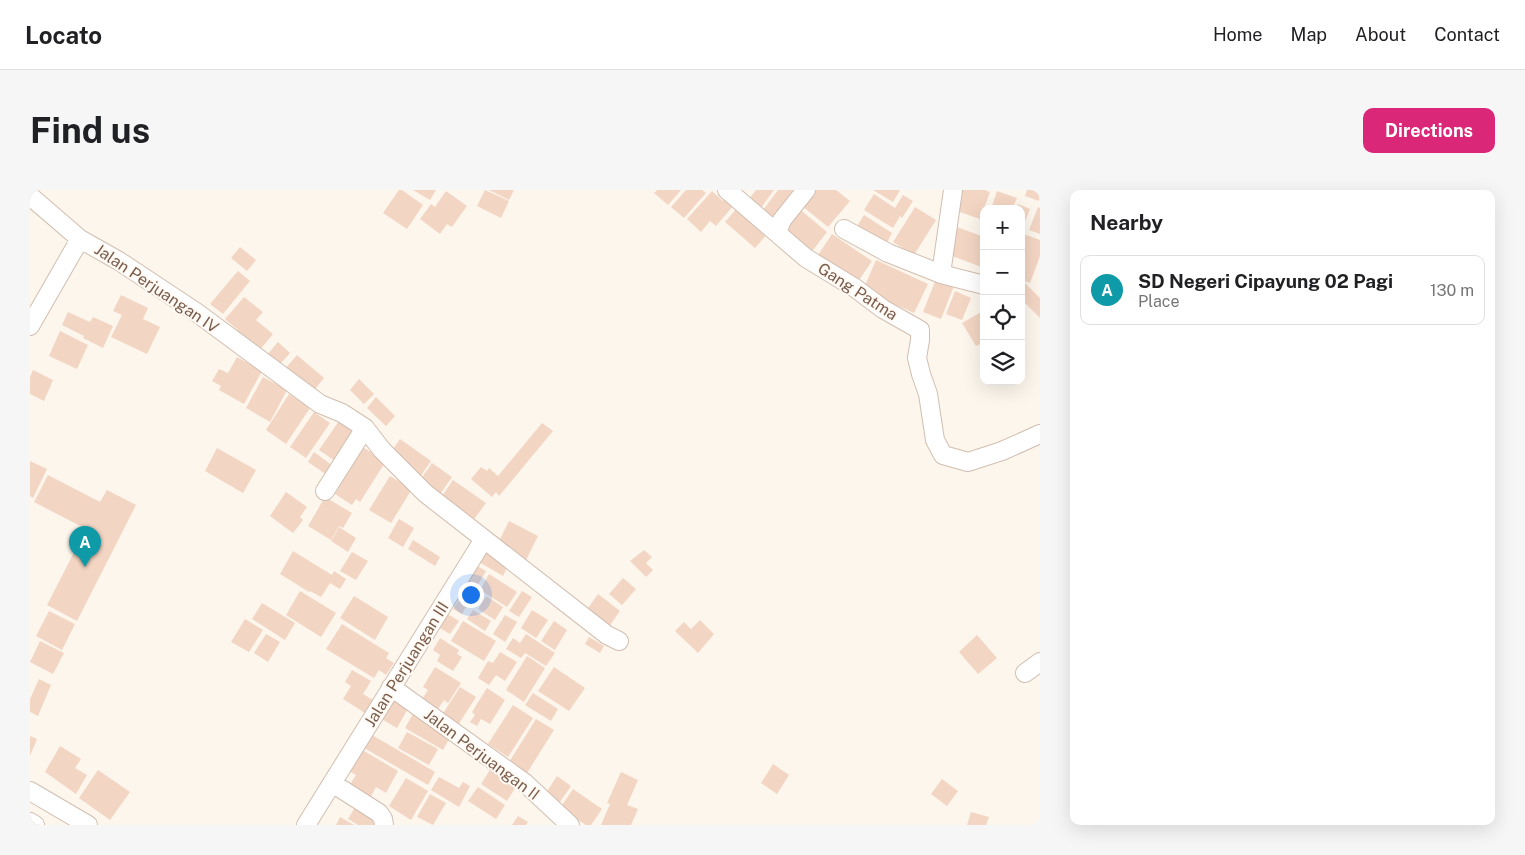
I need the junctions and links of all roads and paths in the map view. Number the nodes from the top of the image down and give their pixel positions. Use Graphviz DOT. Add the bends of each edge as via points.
graph roads {
  1 [pos="727,190"];
  2 [pos="806,190"];
  3 [pos="953,190"];
  4 [pos="30,196"];
  5 [pos="844,229"];
  6 [pos="777,232"];
  7 [pos="80,238"];
  8 [pos="941,274"];
  9 [pos="980,284"];
  10 [pos="30,326"];
  11 [pos="365,428"];
  12 [pos="1040,434"];
  13 [pos="326,491"];
  14 [pos="484,539"];
  15 [pos="619,641"];
  16 [pos="1040,662"];
  17 [pos="1026,673"];
  18 [pos="392,687"];
  19 [pos="332,783"];
  20 [pos="30,791"];
  21 [pos="30,822"];
  22 [pos="36,825"];
  23 [pos="88,825"];
  24 [pos="306,825"];
  25 [pos="384,825"];
  26 [pos="570,825"];
  1 -- 6 [label="street"];
  2 -- 6 [label="street" via="782,220"];
  3 -- 8 [label="street"];
  4 -- 7 [label="street"];
  5 -- 8 [label="street" via="888,253"];
  6 -- 12 [label="street, Gang Patma" via="806,258 920,330 918,358 935,440 943,455 968,462"];
  7 -- 10 [label="street, Jalan Perjuangan IV"];
  7 -- 11 [label="street, Jalan Perjuangan IV" via="196,312 320,404"];
  8 -- 9 [label="street"];
  11 -- 13 [label="street"];
  11 -- 14 [label="street" via="425,493"];
  14 -- 15 [label="street"];
  14 -- 18 [label="street, Jalan Perjuangan III"];
  16 -- 17 [label="street"];
  18 -- 19 [label="street, Jalan Perjuangan III"];
  18 -- 26 [label="street, Jalan Perjuangan II" via="525,783"];
  19 -- 24 [label="street, Jalan Perjuangan III"];
  19 -- 25 [label="street" via="379,813"];
  20 -- 23 [label="street"];
  21 -- 22 [label="street"];
}
